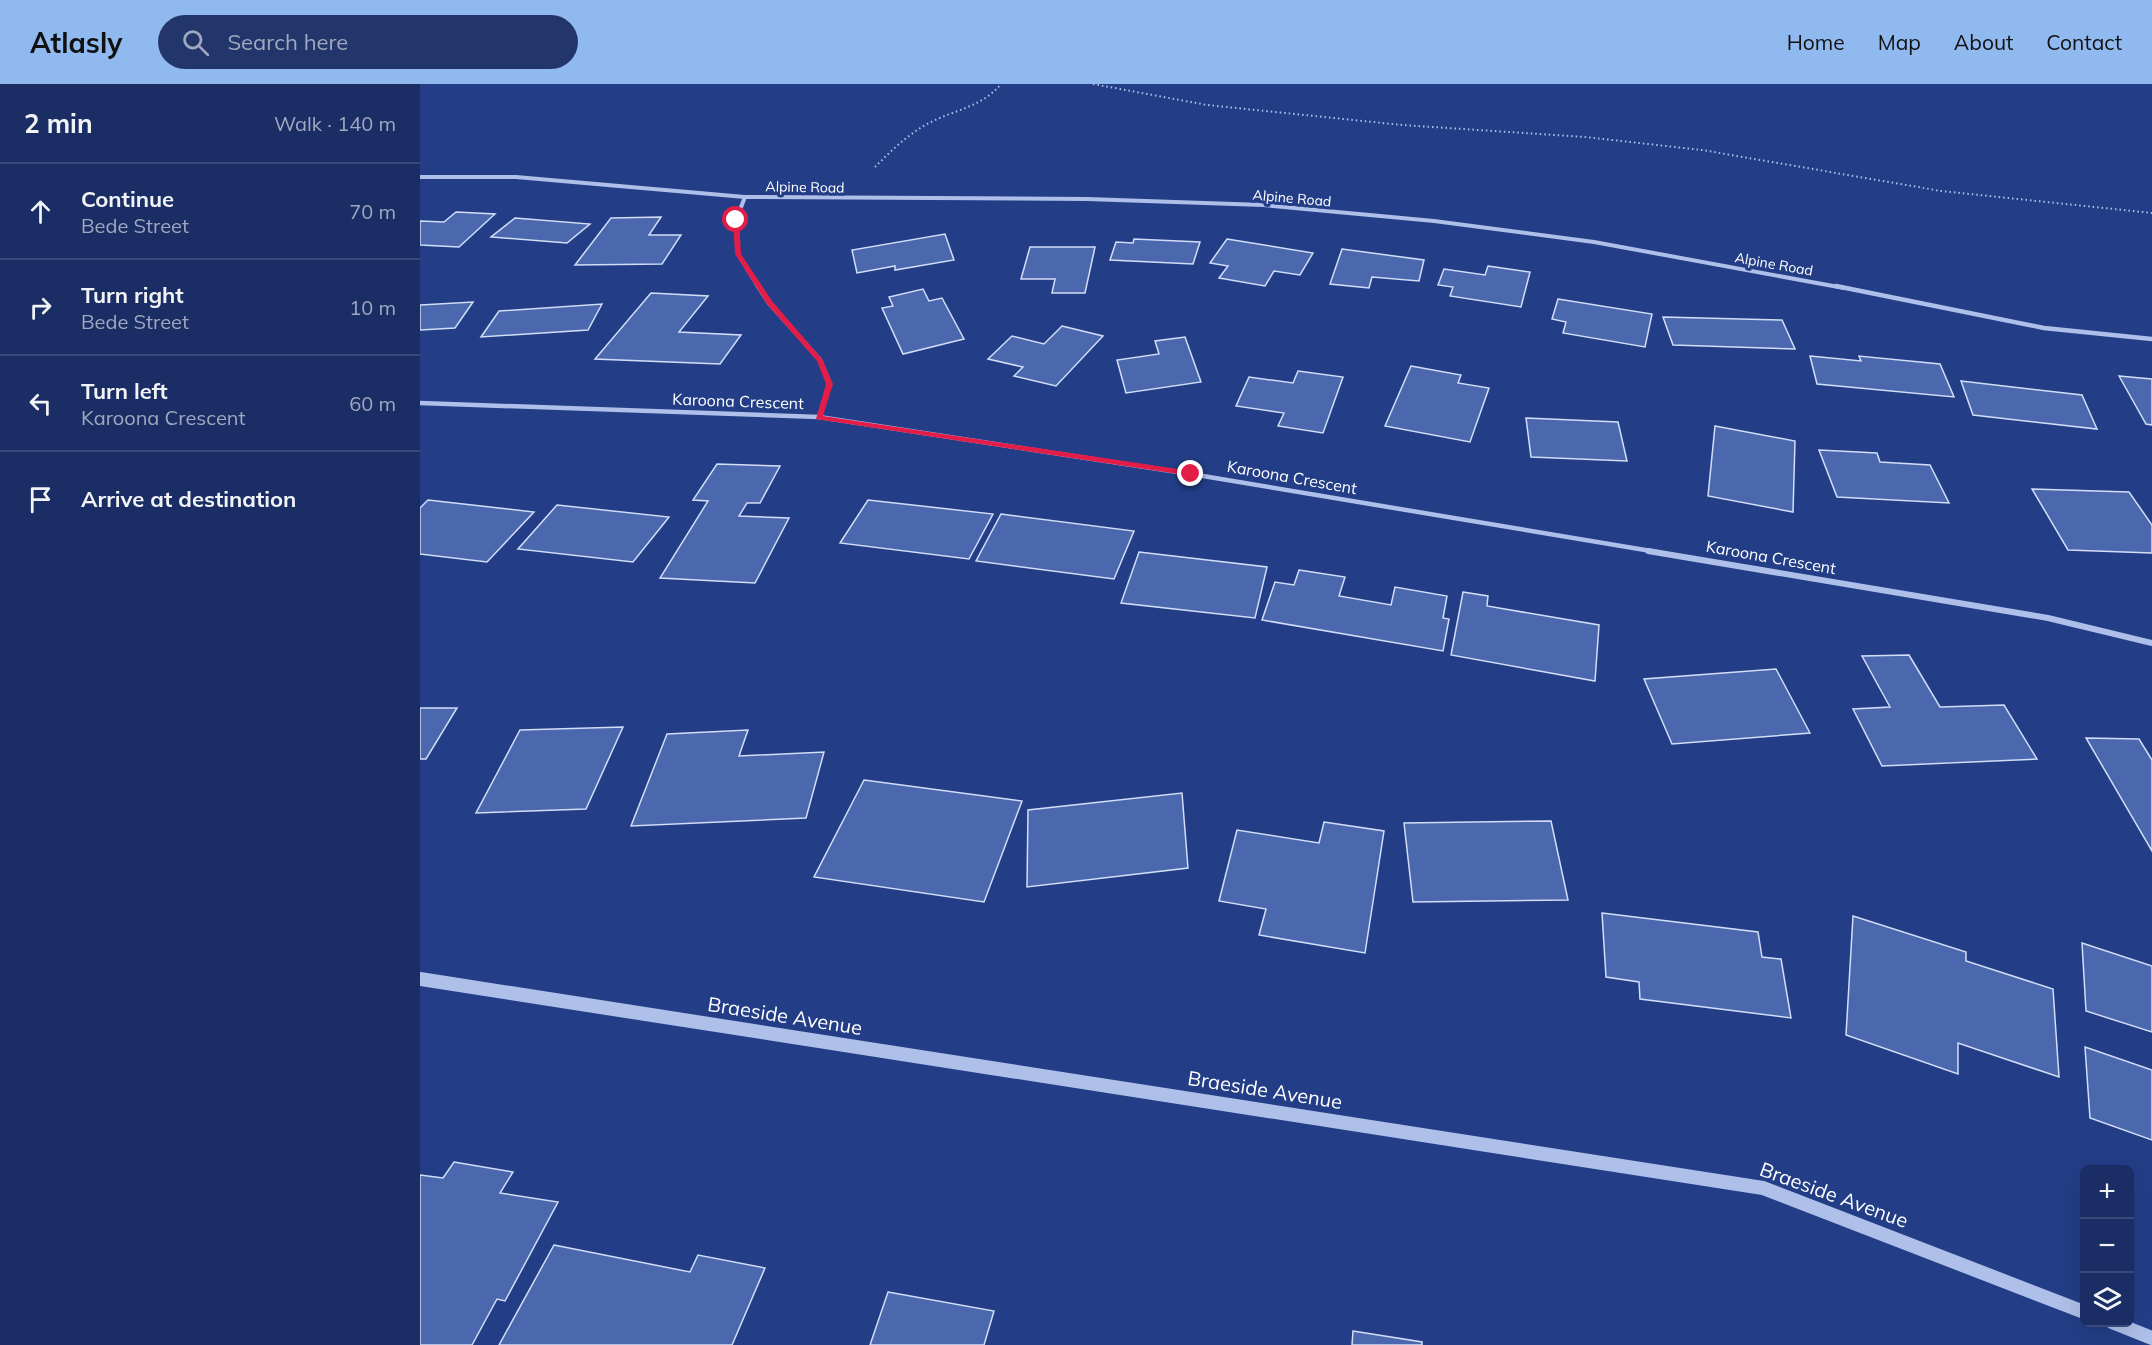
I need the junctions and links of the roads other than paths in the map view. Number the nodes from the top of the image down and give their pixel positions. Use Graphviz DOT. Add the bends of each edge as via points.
graph roads {
  1 [pos="420,177"];
  2 [pos="745,197"];
  3 [pos="2152,339"];
  4 [pos="420,403"];
  5 [pos="819,417"];
  6 [pos="2152,643"];
  7 [pos="420,979"];
  8 [pos="2080,1310"];
  9 [pos="2123,1327"];
  10 [pos="2152,1338"];
  1 -- 2 [label="street, Alpine Road" via="516,177"];
  2 -- 3 [label="street, Alpine Road" via="1087,199 1263,205 1434,221 1594,242 2044,328"];
  2 -- 5 [label="street" via="736,220 738,254 769,303 820,360 830,384"];
  4 -- 5 [label="street, Karoona Crescent"];
  5 -- 6 [label="street, Karoona Crescent" via="1191,474 2049,618"];
  7 -- 8 [label="street, Braeside Avenue" via="1763,1188"];
  9 -- 10 [label="street"];
}
